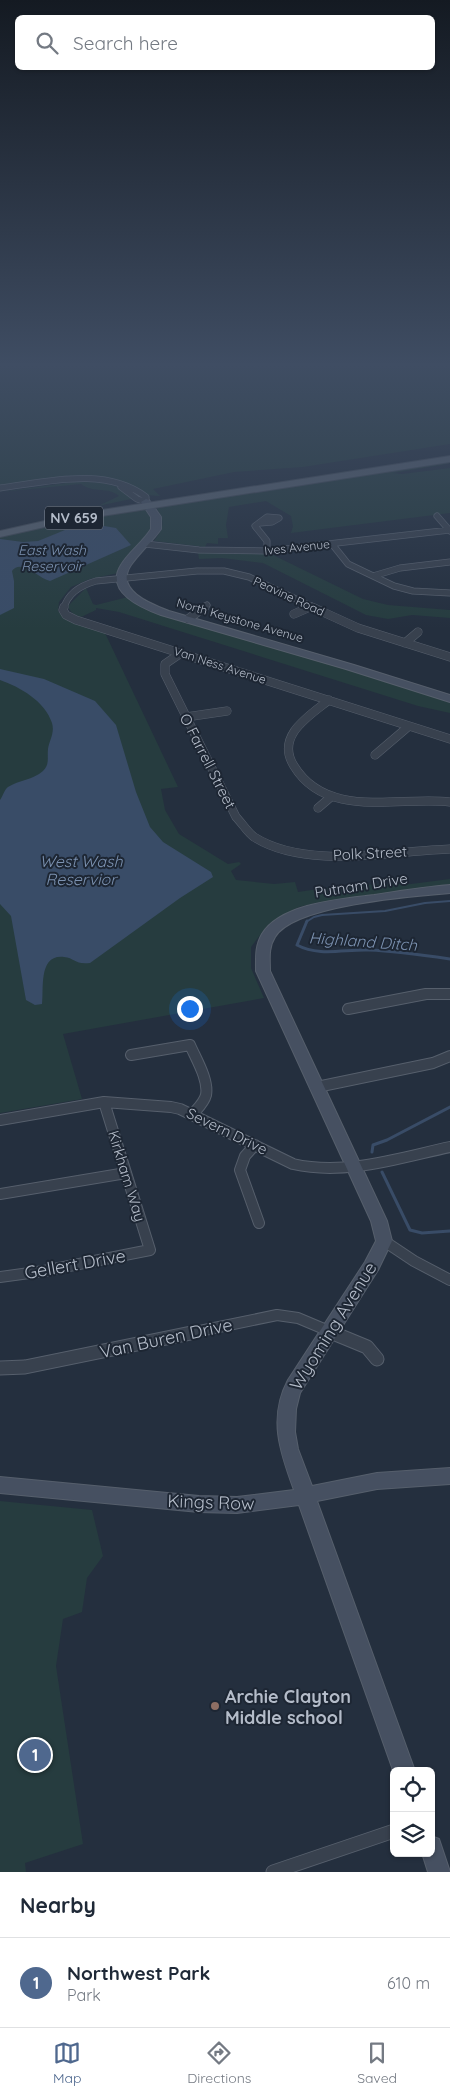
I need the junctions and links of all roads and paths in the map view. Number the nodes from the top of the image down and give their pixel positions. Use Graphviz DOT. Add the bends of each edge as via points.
graph roads {
  1 [pos="444,458"];
  2 [pos="0,488"];
  3 [pos="147,504"];
  4 [pos="437,516"];
  5 [pos="260,523"];
  6 [pos="0,528"];
  7 [pos="450,531"];
  8 [pos="0,534"];
  9 [pos="144,544"];
  10 [pos="332,544"];
  11 [pos="267,551"];
  12 [pos="450,562"];
  13 [pos="374,576"];
  14 [pos="122,578"];
  15 [pos="450,594"];
  16 [pos="208,605"];
  17 [pos="311,606"];
  18 [pos="294,614"];
  19 [pos="188,619"];
  20 [pos="418,632"];
  21 [pos="405,643"];
  22 [pos="181,653"];
  23 [pos="450,657"];
  24 [pos="450,699"];
  25 [pos="330,700"];
  26 [pos="227,711"];
  27 [pos="186,717"];
  28 [pos="409,726"];
  29 [pos="450,739"];
  30 [pos="375,756"];
  31 [pos="332,796"];
  32 [pos="449,801"];
  33 [pos="318,808"];
  34 [pos="450,849"];
  35 [pos="290,851"];
  36 [pos="450,889"];
  37 [pos="450,994"];
  38 [pos="348,1009"];
  39 [pos="131,1055"];
  40 [pos="450,1056"];
  41 [pos="317,1087"];
  42 [pos="104,1102"];
  43 [pos="192,1115"];
  44 [pos="0,1120"];
  45 [pos="256,1145"];
  46 [pos="449,1149"];
  47 [pos="354,1166"];
  48 [pos="126,1173"];
  49 [pos="0,1194"];
  50 [pos="259,1222"];
  51 [pos="384,1241"];
  52 [pos="150,1250"];
  53 [pos="0,1277"];
  54 [pos="450,1280"];
  55 [pos="329,1331"];
  56 [pos="377,1359"];
  57 [pos="0,1368"];
  58 [pos="450,1476"];
  59 [pos="0,1485"];
  60 [pos="306,1495"];
  61 [pos="403,1767"];
  62 [pos="390,1832"];
  63 [pos="435,1857"];
  64 [pos="273,1872"];
  65 [pos="440,1872"];
  1 -- 3 [label="main road, NV 659"];
  2 -- 3 [label="street" via="99,480 122,488"];
  3 -- 6 [label="main road, NV 659" via="52,516"];
  3 -- 8 [label="main road, NV 659"];
  3 -- 9 [label="street" via="156,517 157,525"];
  4 -- 7 [label="street"];
  5 -- 11 [label="street" via="255,528 267,541"];
  7 -- 10 [label="street, Ives Avenue"];
  9 -- 11 [label="street, Ives Avenue" via="199,550"];
  9 -- 14 [label="street" via="125,566"];
  10 -- 11 [label="street, Ives Avenue"];
  10 -- 13 [label="street" via="348,564"];
  12 -- 13 [label="street" via="400,568"];
  13 -- 15 [label="street" via="406,590"];
  14 -- 17 [label="street, Peavine Road" via="207,570 233,572"];
  14 -- 19 [label="street, North Keystone Avenue" via="127,590 140,602"];
  14 -- 22 [label="street, Van Ness Avenue" via="80,586 65,603 64,613 76,620"];
  16 -- 19 [label="street"];
  17 -- 18 [label="street"];
  17 -- 21 [label="street, Peavine Road" via="358,628"];
  19 -- 24 [label="street, North Keystone Avenue"];
  20 -- 21 [label="street"];
  21 -- 23 [label="street, Peavine Road"];
  22 -- 25 [label="street, Van Ness Avenue"];
  22 -- 27 [label="street, O Farrell Street" via="165,664 164,670"];
  25 -- 28 [label="street, Van Ness Avenue"];
  25 -- 31 [label="street" via="294,729 288,738 287,748 290,760 302,777"];
  26 -- 27 [label="street"];
  27 -- 35 [label="street, O Farrell Street" via="239,822 252,835"];
  28 -- 29 [label="street, Van Ness Avenue"];
  28 -- 30 [label="street"];
  31 -- 32 [label="street" via="377,804"];
  31 -- 33 [label="street"];
  34 -- 35 [label="street, Polk Street" via="327,856"];
  36 -- 41 [label="street, Putnam Drive" via="315,908 288,918 268,938 262,954 263,971"];
  37 -- 38 [label="street" via="426,994"];
  39 -- 43 [label="street" via="190,1045 207,1093"];
  40 -- 41 [label="street" via="433,1063"];
  41 -- 47 [label="street"];
  42 -- 43 [label="street, Severn Drive" via="171,1106"];
  42 -- 44 [label="street, Severn Drive"];
  42 -- 48 [label="street, Kirkham Way"];
  43 -- 45 [label="street, Severn Drive"];
  45 -- 47 [label="street, Severn Drive" via="310,1169"];
  45 -- 50 [label="street" via="245,1156 240,1170"];
  46 -- 47 [label="street, Severn Drive"];
  47 -- 51 [label="street" via="379,1221"];
  48 -- 49 [label="street"];
  48 -- 52 [label="street, Kirkham Way"];
  51 -- 54 [label="street"];
  51 -- 55 [label="street, Wyoming Avenue"];
  52 -- 53 [label="street, Gellert Drive"];
  55 -- 56 [label="street" via="367,1347"];
  55 -- 57 [label="street, Van Buren Drive" via="298,1318 278,1315 25,1367"];
  55 -- 60 [label="street, Wyoming Avenue" via="294,1385 285,1410 286,1438"];
  58 -- 60 [label="street, Kings Row" via="377,1480"];
  59 -- 60 [label="street, Kings Row" via="221,1505 264,1503"];
  60 -- 61 [label="street, Wyoming Avenue"];
  62 -- 64 [label="street"];
  63 -- 65 [label="street"];
}
